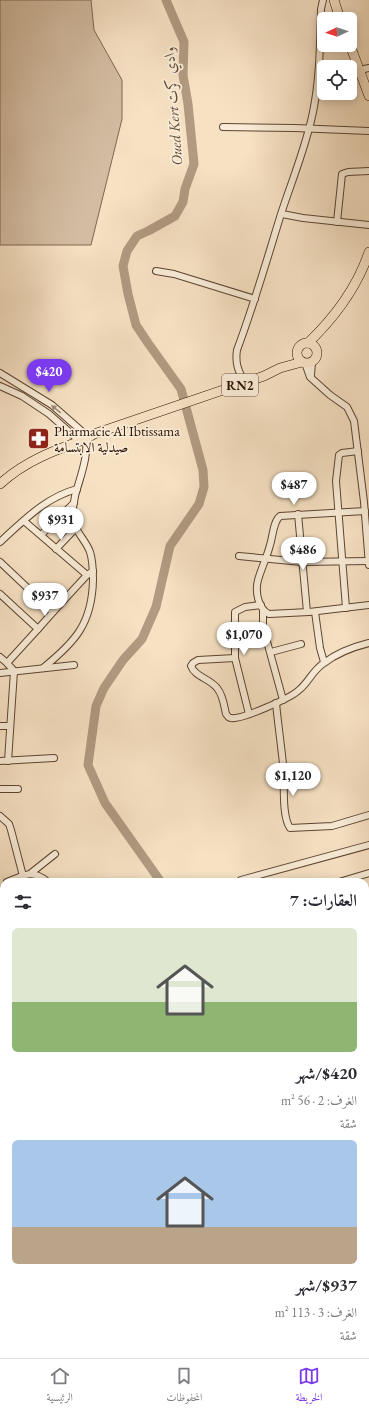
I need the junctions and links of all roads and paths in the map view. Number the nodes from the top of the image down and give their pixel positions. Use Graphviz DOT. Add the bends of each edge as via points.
graph roads {
  1 [pos="323,0"];
  2 [pos="334,0"];
  3 [pos="338,12"];
  4 [pos="353,52"];
  5 [pos="369,68"];
  6 [pos="360,70"];
  7 [pos="369,96"];
  8 [pos="223,127"];
  9 [pos="309,129"];
  10 [pos="369,131"];
  11 [pos="369,171"];
  12 [pos="282,214"];
  13 [pos="337,222"];
  14 [pos="369,225"];
  15 [pos="369,252"];
  16 [pos="156,271"];
  17 [pos="255,299"];
  18 [pos="324,328"];
  19 [pos="308,343"];
  20 [pos="316,348"];
  21 [pos="298,351"];
  22 [pos="307,363"];
  23 [pos="280,368"];
  24 [pos="0,373"];
  25 [pos="245,383"];
  26 [pos="0,386"];
  27 [pos="88,436"];
  28 [pos="75,437"];
  29 [pos="358,451"];
  30 [pos="0,476"];
  31 [pos="0,484"];
  32 [pos="77,489"];
  33 [pos="74,503"];
  34 [pos="365,511"];
  35 [pos="338,513"];
  36 [pos="298,514"];
  37 [pos="368,520"];
  38 [pos="24,521"];
  39 [pos="76,528"];
  40 [pos="41,535"];
  41 [pos="0,542"];
  42 [pos="56,549"];
  43 [pos="239,556"];
  44 [pos="265,559"];
  45 [pos="369,561"];
  46 [pos="0,562"];
  47 [pos="302,562"];
  48 [pos="343,562"];
  49 [pos="369,565"];
  50 [pos="93,572"];
  51 [pos="87,575"];
  52 [pos="0,594"];
  53 [pos="369,605"];
  54 [pos="262,607"];
  55 [pos="346,608"];
  56 [pos="53,612"];
  57 [pos="307,612"];
  58 [pos="315,612"];
  59 [pos="38,629"];
  60 [pos="264,629"];
  61 [pos="234,632"];
  62 [pos="369,643"];
  63 [pos="300,644"];
  64 [pos="271,652"];
  65 [pos="0,658"];
  66 [pos="235,658"];
  67 [pos="324,662"];
  68 [pos="7,663"];
  69 [pos="74,664"];
  70 [pos="43,668"];
  71 [pos="14,671"];
  72 [pos="0,673"];
  73 [pos="283,700"];
  74 [pos="276,703"];
  75 [pos="249,714"];
  76 [pos="0,726"];
  77 [pos="10,726"];
  78 [pos="54,758"];
  79 [pos="0,761"];
  80 [pos="8,761"];
  81 [pos="0,789"];
  82 [pos="18,789"];
  83 [pos="0,816"];
  84 [pos="369,816"];
  85 [pos="369,845"];
  86 [pos="55,854"];
  87 [pos="369,873"];
  88 [pos="31,874"];
  89 [pos="23,876"];
  90 [pos="18,878"];
  91 [pos="42,878"];
  92 [pos="248,878"];
  93 [pos="352,878"];
  1 -- 9 [label="street" via="318,79"];
  2 -- 3 [label="main road"];
  4 -- 6 [label="main road"];
  5 -- 6 [label="street"];
  6 -- 7 [label="main road"];
  8 -- 9 [label="street"];
  9 -- 10 [label="street"];
  9 -- 12 [label="street"];
  11 -- 13 [label="street" via="342,174"];
  12 -- 13 [label="street"];
  12 -- 17 [label="street"];
  13 -- 14 [label="street"];
  15 -- 18 [label="main road, RN2" via="356,284"];
  16 -- 17 [label="street" via="174,274"];
  17 -- 25 [label="street" via="236,356 237,368"];
  18 -- 19 [label="main road, RN2"];
  18 -- 20 [label="main road, RN2"];
  19 -- 20 [label="main road"];
  19 -- 21 [label="main road, RN2" via="301,345"];
  20 -- 22 [label="main road, RN2" via="316,358"];
  21 -- 22 [label="main road" via="298,357"];
  21 -- 23 [label="main road, RN2"];
  22 -- 23 [label="main road, RN2"];
  22 -- 29 [label="street" via="310,377 350,411"];
  23 -- 25 [label="main road, RN2"];
  27 -- 24 [label="street, one-way" via="52,406"];
  25 -- 27 [label="main road, RN2"];
  26 -- 28 [label="street" via="22,396 49,414"];
  27 -- 28 [label="main road, RN2"];
  27 -- 31 [label="main road, RN2" via="33,460"];
  27 -- 32 [label="street"];
  28 -- 30 [label="main road, RN2" via="34,454"];
  29 -- 34 [label="street"];
  29 -- 35 [label="street" via="342,453 338,457"];
  32 -- 33 [label="street"];
  32 -- 38 [label="street" via="51,500"];
  33 -- 39 [label="street" via="72,517"];
  33 -- 40 [label="street"];
  34 -- 35 [label="street"];
  34 -- 37 [label="street"];
  35 -- 36 [label="street"];
  35 -- 48 [label="street"];
  36 -- 44 [label="street" via="278,517"];
  36 -- 47 [label="street"];
  37 -- 45 [label="street"];
  38 -- 40 [label="street"];
  38 -- 41 [label="street"];
  39 -- 42 [label="street"];
  39 -- 50 [label="street" via="90,550"];
  40 -- 42 [label="street"];
  42 -- 51 [label="street"];
  43 -- 44 [label="street"];
  44 -- 47 [label="street"];
  44 -- 54 [label="street" via="257,582"];
  45 -- 48 [label="street"];
  45 -- 49 [label="street"];
  46 -- 56 [label="street"];
  47 -- 48 [label="street"];
  47 -- 57 [label="street"];
  48 -- 55 [label="street"];
  50 -- 51 [label="street"];
  50 -- 70 [label="street" via="91,602 80,632"];
  51 -- 56 [label="street"];
  52 -- 59 [label="street"];
  53 -- 55 [label="street"];
  54 -- 57 [label="street" via="269,614"];
  54 -- 60 [label="street"];
  54 -- 61 [label="street" via="246,607 235,612"];
  55 -- 58 [label="street"];
  56 -- 59 [label="street"];
  57 -- 58 [label="street"];
  58 -- 67 [label="street"];
  59 -- 68 [label="street"];
  60 -- 61 [label="street"];
  60 -- 64 [label="street"];
  61 -- 66 [label="street"];
  62 -- 67 [label="street" via="337,654"];
  63 -- 64 [label="street"];
  64 -- 73 [label="street"];
  65 -- 68 [label="street"];
  66 -- 75 [label="street"];
  66 -- 75 [label="street" via="198,660 191,666 196,674 217,688 228,716 234,718"];
  67 -- 73 [label="street" via="312,672 298,691"];
  68 -- 71 [label="street"];
  69 -- 70 [label="street"];
  70 -- 71 [label="street"];
  71 -- 72 [label="street"];
  71 -- 77 [label="street"];
  73 -- 74 [label="street"];
  74 -- 75 [label="street"];
  74 -- 84 [label="street" via="286,820 290,828 332,826"];
  76 -- 77 [label="street"];
  77 -- 80 [label="street"];
  78 -- 80 [label="street"];
  79 -- 80 [label="street"];
  81 -- 82 [label="street"];
  83 -- 89 [label="street" via="9,824"];
  85 -- 92 [label="street"];
  86 -- 88 [label="street"];
  87 -- 93 [label="street"];
  88 -- 89 [label="street"];
  88 -- 91 [label="street"];
  89 -- 90 [label="street"];
}
